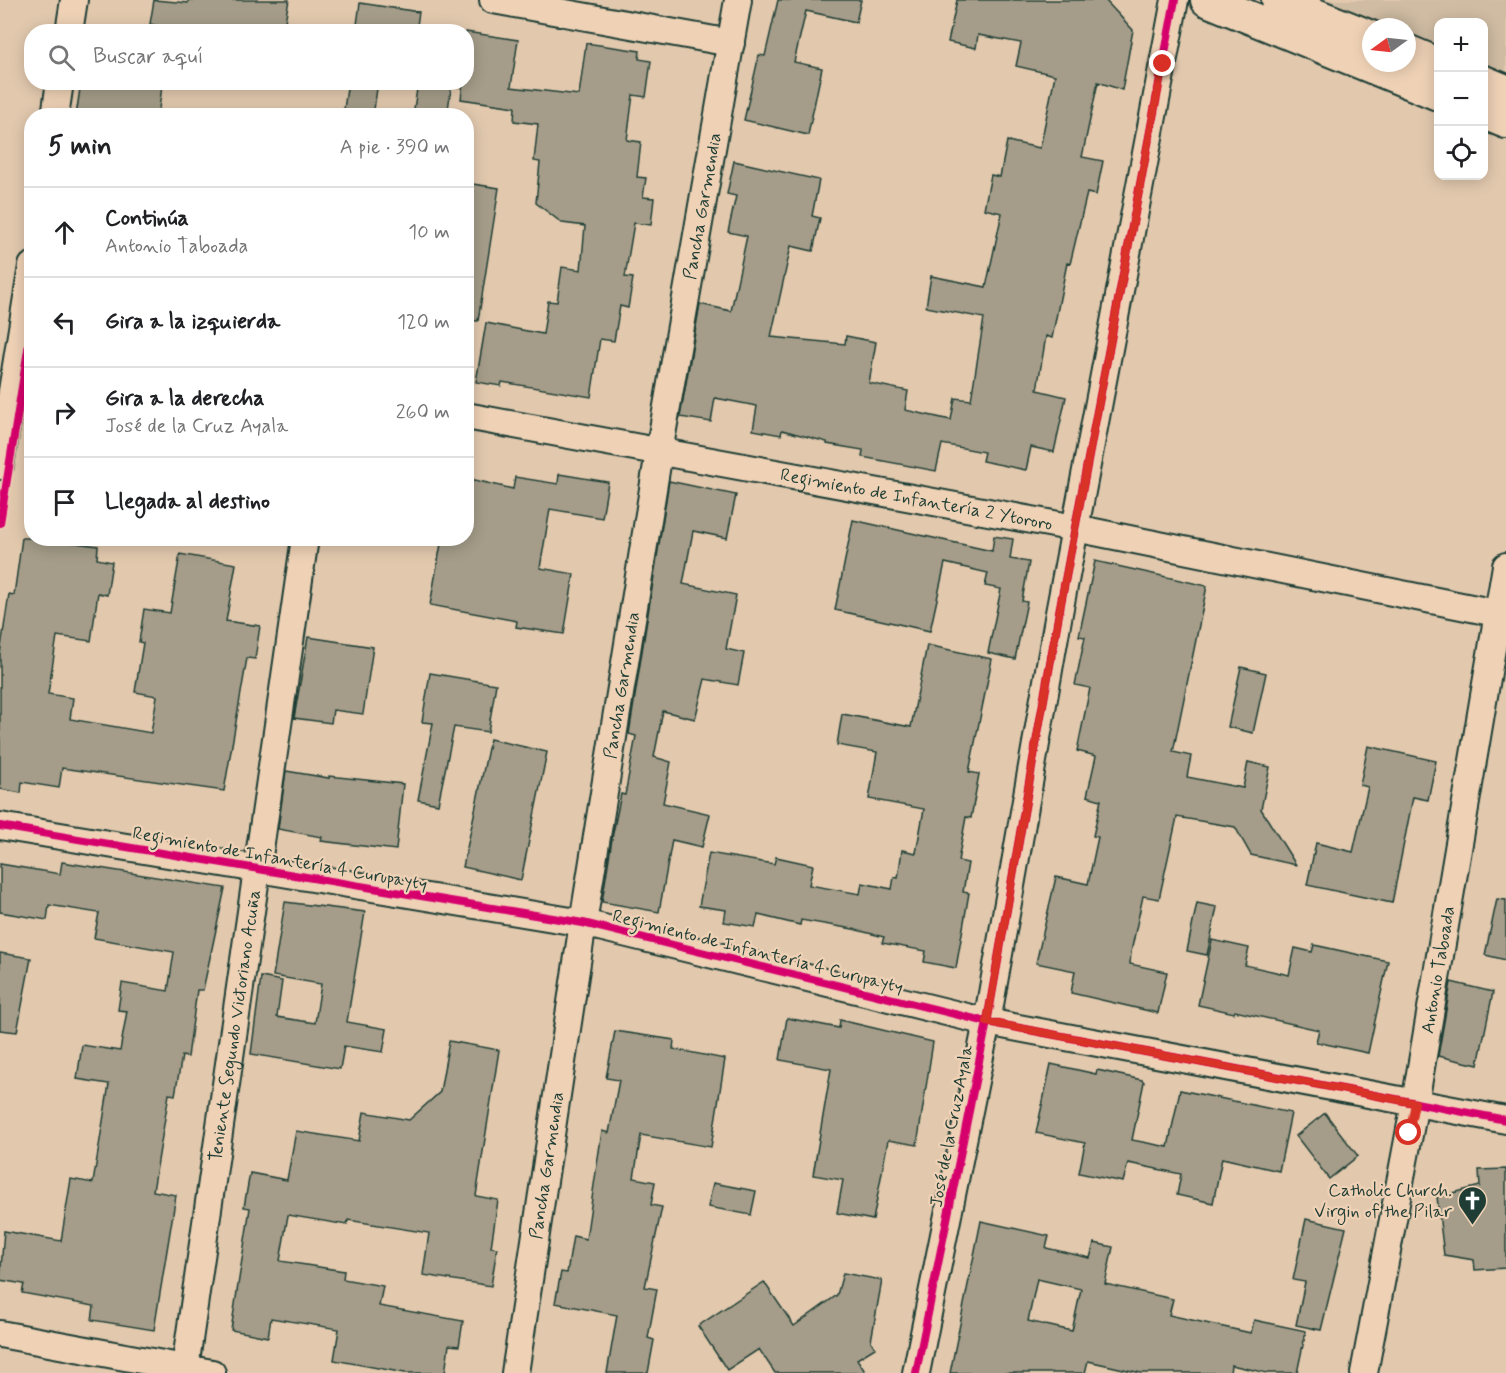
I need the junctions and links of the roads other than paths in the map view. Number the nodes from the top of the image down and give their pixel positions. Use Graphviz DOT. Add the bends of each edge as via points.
graph roads {
  1 [pos="74,0"];
  2 [pos="493,0"];
  3 [pos="738,0"];
  4 [pos="1175,0"];
  5 [pos="1207,0"];
  6 [pos="1278,0"];
  7 [pos="70,24"];
  8 [pos="1362,33"];
  9 [pos="731,43"];
  10 [pos="1416,55"];
  11 [pos="1434,62"];
  12 [pos="1488,84"];
  13 [pos="59,90"];
  14 [pos="1506,91"];
  15 [pos="1434,92"];
  16 [pos="56,108"];
  17 [pos="1488,114"];
  18 [pos="1506,122"];
  19 [pos="24,304"];
  20 [pos="18,332"];
  21 [pos="474,417"];
  22 [pos="659,452"];
  23 [pos="0,466"];
  24 [pos="1075,528"];
  25 [pos="304,546"];
  26 [pos="1506,566"];
  27 [pos="1502,614"];
  28 [pos="0,826"];
  29 [pos="257,869"];
  30 [pos="583,923"];
  31 [pos="987,1022"];
  32 [pos="1415,1103"];
  33 [pos="1506,1120"];
  34 [pos="0,1334"];
  35 [pos="185,1368"];
  36 [pos="212,1373"];
  37 [pos="515,1373"];
  38 [pos="916,1373"];
  39 [pos="1364,1373"];
  1 -- 7 [label="street"];
  2 -- 9 [label="street"];
  3 -- 9 [label="street, Pancha Garmendia"];
  4 -- 24 [label="street, José de la Cruz Ayala"];
  5 -- 15 [label="main road"];
  6 -- 8 [label="main road"];
  9 -- 22 [label="street, Pancha Garmendia"];
  10 -- 11 [label="main road"];
  12 -- 14 [label="main road"];
  13 -- 16 [label="street"];
  17 -- 18 [label="main road"];
  19 -- 20 [label="street"];
  20 -- 23 [label="street"];
  21 -- 22 [label="street, Regimiento de Infantería 2 Ytororo"];
  22 -- 24 [label="street, Regimiento de Infantería 2 Ytororo"];
  22 -- 30 [label="street, Pancha Garmendia"];
  24 -- 27 [label="street, Regimiento de Infantería 2 Ytororo"];
  24 -- 31 [label="street, José de la Cruz Ayala"];
  25 -- 29 [label="street, Teniente Segundo Victoriano Acuña"];
  26 -- 27 [label="street, Antonio Taboada"];
  27 -- 32 [label="street, Antonio Taboada"];
  28 -- 29 [label="street, Regimiento de Infantería 4 Curupayty"];
  29 -- 30 [label="street, Regimiento de Infantería 4 Curupayty"];
  29 -- 35 [label="street, Teniente Segundo Victoriano Acuña"];
  30 -- 31 [label="street, Regimiento de Infantería 4 Curupayty"];
  30 -- 37 [label="street, Pancha Garmendia"];
  31 -- 32 [label="street, Regimiento de Infantería 4 Curupayty"];
  31 -- 38 [label="street, José de la Cruz Ayala"];
  32 -- 33 [label="street, Regimiento de Infantería 4 Curupayty"];
  32 -- 39 [label="street, Antonio Taboada"];
  34 -- 35 [label="street"];
  35 -- 36 [label="street"];
}
